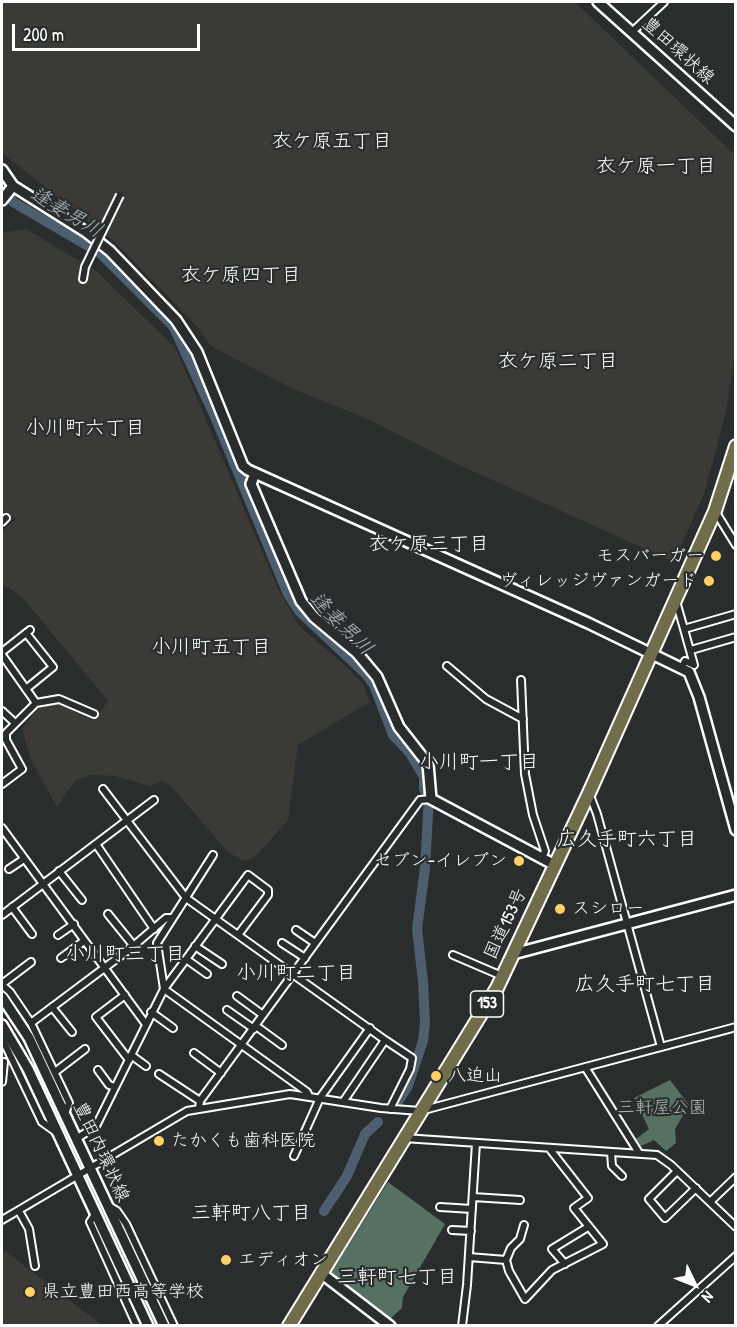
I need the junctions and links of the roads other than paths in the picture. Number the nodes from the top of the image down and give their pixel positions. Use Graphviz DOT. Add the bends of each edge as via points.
graph roads {
  1 [pos="598,2"];
  2 [pos="663,2"];
  3 [pos="632,32"];
  4 [pos="735,126"];
  5 [pos="2,170"];
  6 [pos="7,193"];
  7 [pos="120,195"];
  8 [pos="83,279"];
  9 [pos="735,452"];
  10 [pos="255,473"];
  11 [pos="715,511"];
  12 [pos="735,545"];
  13 [pos="675,596"];
  14 [pos="735,614"];
  15 [pos="684,629"];
  16 [pos="735,637"];
  17 [pos="691,650"];
  18 [pos="650,652"];
  19 [pos="2,653"];
  20 [pos="447,666"];
  21 [pos="682,667"];
  22 [pos="522,681"];
  23 [pos="26,689"];
  24 [pos="36,703"];
  25 [pos="2,711"];
  26 [pos="94,714"];
  27 [pos="523,719"];
  28 [pos="15,723"];
  29 [pos="2,784"];
  30 [pos="103,789"];
  31 [pos="589,793"];
  32 [pos="431,799"];
  33 [pos="154,800"];
  34 [pos="127,821"];
  35 [pos="2,828"];
  36 [pos="735,830"];
  37 [pos="96,844"];
  38 [pos="213,855"];
  39 [pos="542,858"];
  40 [pos="24,859"];
  41 [pos="553,864"];
  42 [pos="9,869"];
  43 [pos="59,871"];
  44 [pos="42,884"];
  45 [pos="735,895"];
  46 [pos="186,898"];
  47 [pos="82,900"];
  48 [pos="12,907"];
  49 [pos="108,914"];
  50 [pos="2,915"];
  51 [pos="215,917"];
  52 [pos="171,918"];
  53 [pos="74,924"];
  54 [pos="628,926"];
  55 [pos="154,929"];
  56 [pos="296,930"];
  57 [pos="32,934"];
  58 [pos="58,935"];
  59 [pos="238,935"];
  60 [pos="84,941"];
  61 [pos="282,943"];
  62 [pos="315,943"];
  63 [pos="133,945"];
  64 [pos="195,946"];
  65 [pos="513,954"];
  66 [pos="453,956"];
  67 [pos="61,958"];
  68 [pos="304,958"];
  69 [pos="186,959"];
  70 [pos="31,962"];
  71 [pos="222,964"];
  72 [pos="104,968"];
  73 [pos="207,974"];
  74 [pos="293,974"];
  75 [pos="502,976"];
  76 [pos="2,984"];
  77 [pos="164,989"];
  78 [pos="2,996"];
  79 [pos="125,996"];
  80 [pos="237,996"];
  81 [pos="52,1007"];
  82 [pos="227,1010"];
  83 [pos="151,1012"];
  84 [pos="263,1015"];
  85 [pos="31,1023"];
  86 [pos="145,1023"];
  87 [pos="2,1025"];
  88 [pos="735,1027"];
  89 [pos="173,1028"];
  90 [pos="255,1028"];
  91 [pos="370,1028"];
  92 [pos="72,1032"];
  93 [pos="2,1038"];
  94 [pos="385,1040"];
  95 [pos="242,1045"];
  96 [pos="282,1045"];
  97 [pos="661,1047"];
  98 [pos="85,1049"];
  99 [pos="194,1053"];
  100 [pos="12,1056"];
  101 [pos="130,1057"];
  102 [pos="3,1062"];
  103 [pos="146,1066"];
  104 [pos="585,1067"];
  105 [pos="98,1070"];
  106 [pos="55,1072"];
  107 [pos="221,1073"];
  108 [pos="159,1074"];
  109 [pos="2,1082"];
  110 [pos="115,1087"];
  111 [pos="309,1096"];
  112 [pos="320,1098"];
  113 [pos="343,1102"];
  114 [pos="200,1105"];
  115 [pos="390,1109"];
  116 [pos="420,1111"];
  117 [pos="65,1115"];
  118 [pos="56,1132"];
  119 [pos="404,1138"];
  120 [pos="76,1139"];
  121 [pos="476,1143"];
  122 [pos="549,1148"];
  123 [pos="610,1152"];
  124 [pos="639,1153"];
  125 [pos="294,1156"];
  126 [pos="91,1168"];
  127 [pos="677,1171"];
  128 [pos="77,1176"];
  129 [pos="622,1176"];
  130 [pos="735,1178"];
  131 [pos="696,1188"];
  132 [pos="473,1197"];
  133 [pos="520,1200"];
  134 [pos="710,1202"];
  135 [pos="440,1207"];
  136 [pos="472,1209"];
  137 [pos="20,1211"];
  138 [pos="95,1214"];
  139 [pos="2,1221"];
  140 [pos="524,1225"];
  141 [pos="588,1227"];
  142 [pos="735,1227"];
  143 [pos="453,1230"];
  144 [pos="471,1231"];
  145 [pos="735,1256"];
  146 [pos="469,1257"];
  147 [pos="506,1260"];
  148 [pos="565,1264"];
  149 [pos="35,1266"];
  150 [pos="321,1273"];
  151 [pos="170,1325"];
  152 [pos="289,1325"];
  153 [pos="137,1326"];
  154 [pos="148,1326"];
  155 [pos="390,1326"];
  156 [pos="462,1326"];
  157 [pos="658,1326"];
  1 -- 3 [label="street, 豊田環状線"];
  2 -- 3 [label="street"];
  3 -- 4 [label="street, 豊田環状線"];
  5 -- 6 [label="street"];
  6 -- 10 [label="street" via="99,242 177,320 197,352 243,466"];
  7 -- 8 [label="street, bridge" via="85,267"];
  9 -- 11 [label="highway, 国道153号 / 153"];
  10 -- 18 [label="street"];
  10 -- 32 [label="street" via="251,484 301,601 377,677 394,719 428,764"];
  11 -- 12 [label="street"];
  11 -- 13 [label="highway, 国道153号 / 153"];
  13 -- 15 [label="street"];
  13 -- 18 [label="highway, 国道153号 / 153"];
  14 -- 15 [label="street"];
  15 -- 17 [label="street"];
  16 -- 17 [label="street"];
  17 -- 21 [label="street" via="694,665 685,661"];
  18 -- 21 [label="street"];
  18 -- 31 [label="highway, 国道153号 / 153"];
  19 -- 23 [label="street"];
  19 -- 23 [label="street" via="28,631 53,667"];
  20 -- 27 [label="street" via="486,699"];
  21 -- 36 [label="street" via="694,682"];
  22 -- 27 [label="street"];
  23 -- 24 [label="street"];
  24 -- 26 [label="street" via="59,699"];
  24 -- 28 [label="street"];
  25 -- 28 [label="street"];
  27 -- 39 [label="street" via="525,774 532,815 544,851"];
  28 -- 29 [label="street" via="6,733 6,740 22,769"];
  30 -- 34 [label="street"];
  31 -- 41 [label="highway, 国道153号 / 153"];
  31 -- 54 [label="street"];
  32 -- 39 [label="street"];
  32 -- 62 [label="street" via="420,800"];
  33 -- 34 [label="street"];
  34 -- 37 [label="street"];
  34 -- 46 [label="street"];
  35 -- 40 [label="street"];
  37 -- 43 [label="street"];
  37 -- 55 [label="street"];
  38 -- 46 [label="street"];
  39 -- 41 [label="street"];
  40 -- 42 [label="street"];
  40 -- 44 [label="street"];
  41 -- 65 [label="highway, 国道153号 / 153"];
  43 -- 44 [label="street"];
  43 -- 47 [label="street"];
  44 -- 48 [label="street"];
  44 -- 53 [label="street"];
  45 -- 54 [label="street"];
  46 -- 51 [label="street"];
  46 -- 52 [label="street"];
  48 -- 50 [label="street"];
  48 -- 57 [label="street"];
  49 -- 63 [label="street"];
  51 -- 59 [label="street"];
  51 -- 59 [label="street" via="248,875 268,890"];
  51 -- 64 [label="street"];
  52 -- 55 [label="street"];
  52 -- 77 [label="street" via="157,943"];
  53 -- 58 [label="street"];
  53 -- 60 [label="street"];
  54 -- 65 [label="street"];
  54 -- 97 [label="street"];
  55 -- 63 [label="street"];
  56 -- 62 [label="street"];
  59 -- 74 [label="street"];
  60 -- 67 [label="street"];
  60 -- 72 [label="street"];
  61 -- 68 [label="street"];
  62 -- 68 [label="street"];
  63 -- 72 [label="street"];
  64 -- 69 [label="street"];
  64 -- 71 [label="street"];
  65 -- 75 [label="highway, 国道153号 / 153"];
  66 -- 75 [label="street"];
  68 -- 74 [label="street"];
  69 -- 73 [label="street"];
  69 -- 77 [label="street"];
  70 -- 76 [label="street"];
  72 -- 79 [label="street"];
  72 -- 81 [label="street"];
  74 -- 84 [label="street"];
  74 -- 91 [label="street"];
  75 -- 116 [label="highway, 国道153号 / 153"];
  76 -- 85 [label="street"];
  77 -- 83 [label="street"];
  77 -- 95 [label="street"];
  78 -- 117 [label="street, 豊田内環状線" via="29,1038"];
  79 -- 86 [label="street"];
  79 -- 101 [label="street" via="96,1017"];
  80 -- 84 [label="street"];
  81 -- 85 [label="street"];
  81 -- 92 [label="street"];
  82 -- 90 [label="street"];
  83 -- 86 [label="street"];
  83 -- 89 [label="street"];
  84 -- 90 [label="street"];
  85 -- 106 [label="street"];
  86 -- 101 [label="street"];
  87 -- 118 [label="street, 豊田内環状線"];
  88 -- 97 [label="street"];
  90 -- 95 [label="street"];
  90 -- 96 [label="street"];
  91 -- 94 [label="street"];
  91 -- 112 [label="street"];
  93 -- 100 [label="street"];
  94 -- 113 [label="street"];
  94 -- 115 [label="street" via="412,1058"];
  95 -- 107 [label="street"];
  95 -- 111 [label="street"];
  97 -- 104 [label="street"];
  98 -- 106 [label="street"];
  99 -- 107 [label="street"];
  100 -- 102 [label="street"];
  100 -- 118 [label="street" via="42,1122"];
  101 -- 103 [label="street"];
  101 -- 110 [label="street"];
  102 -- 109 [label="street"];
  104 -- 116 [label="street"];
  104 -- 124 [label="street"];
  105 -- 110 [label="street"];
  106 -- 117 [label="street" via="69,1103"];
  107 -- 114 [label="street"];
  108 -- 114 [label="street"];
  110 -- 120 [label="street" via="96,1126"];
  111 -- 112 [label="street"];
  111 -- 114 [label="street" via="278,1094"];
  112 -- 113 [label="street"];
  112 -- 125 [label="street"];
  113 -- 115 [label="street"];
  114 -- 126 [label="street"];
  115 -- 116 [label="street"];
  116 -- 119 [label="highway, 国道153号 / 153"];
  117 -- 120 [label="street, 豊田内環状線"];
  118 -- 128 [label="street, 豊田内環状線"];
  119 -- 121 [label="street"];
  119 -- 150 [label="highway, 国道153号 / 153"];
  120 -- 126 [label="street, 豊田内環状線"];
  121 -- 122 [label="street"];
  121 -- 132 [label="street"];
  122 -- 123 [label="street"];
  122 -- 141 [label="street" via="588,1197 574,1208"];
  123 -- 124 [label="street"];
  123 -- 129 [label="street" via="612,1166"];
  124 -- 127 [label="street" via="657,1155"];
  126 -- 128 [label="street"];
  126 -- 151 [label="street, 豊田内環状線"];
  127 -- 131 [label="street"];
  127 -- 131 [label="street" via="648,1199 665,1218"];
  128 -- 137 [label="street"];
  128 -- 138 [label="street, 豊田内環状線"];
  130 -- 134 [label="street"];
  131 -- 134 [label="street"];
  132 -- 133 [label="street"];
  132 -- 136 [label="street"];
  134 -- 142 [label="street"];
  135 -- 136 [label="street"];
  136 -- 144 [label="street"];
  137 -- 139 [label="street"];
  137 -- 149 [label="street" via="29,1230"];
  138 -- 153 [label="street" via="90,1222"];
  138 -- 154 [label="street, 豊田内環状線"];
  140 -- 147 [label="street"];
  141 -- 148 [label="street" via="552,1250"];
  141 -- 148 [label="street" via="603,1244"];
  143 -- 144 [label="street"];
  144 -- 146 [label="street"];
  145 -- 157 [label="street"];
  146 -- 147 [label="street"];
  146 -- 156 [label="street"];
  147 -- 148 [label="street" via="525,1299 552,1270"];
  150 -- 152 [label="highway, 国道153号 / 153"];
  150 -- 155 [label="street"];
}
